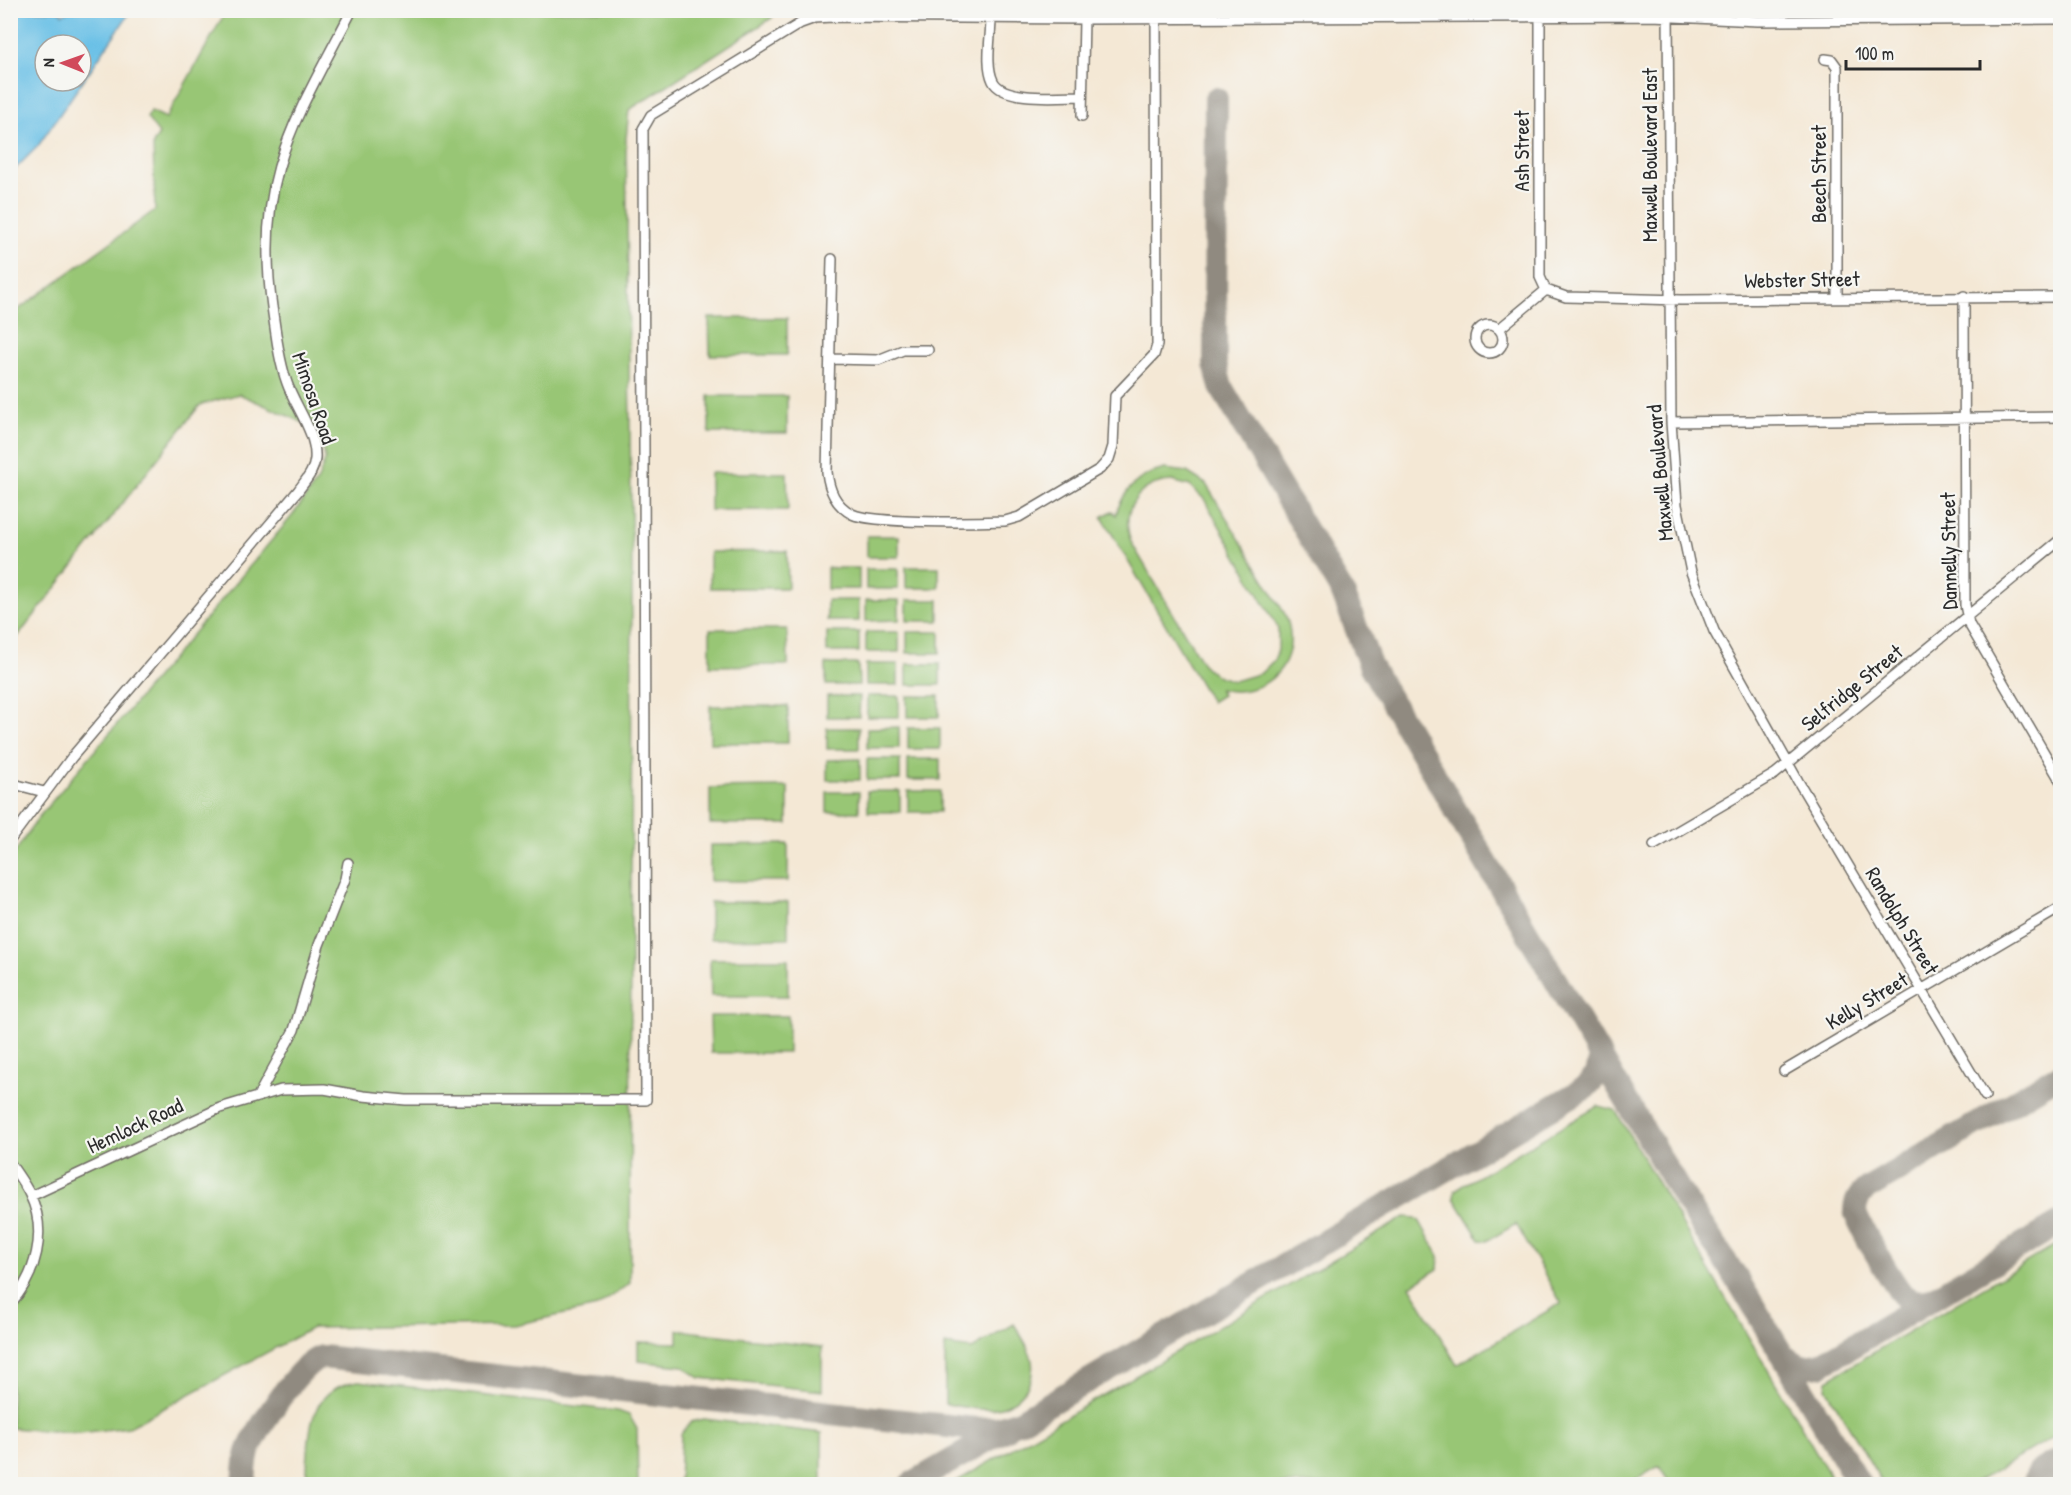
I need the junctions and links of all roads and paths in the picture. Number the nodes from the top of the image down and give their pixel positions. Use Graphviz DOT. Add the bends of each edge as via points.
graph roads {
  1 [pos="352,10"];
  2 [pos="1296,14"];
  3 [pos="1540,14"];
  4 [pos="1668,14"];
  5 [pos="950,15"];
  6 [pos="1884,15"];
  7 [pos="1921,15"];
  8 [pos="1803,16"];
  9 [pos="991,19"];
  10 [pos="1084,19"];
  11 [pos="1156,19"];
  12 [pos="2061,19"];
  13 [pos="1825,59"];
  14 [pos="1082,96"];
  15 [pos="1082,116"];
  16 [pos="832,259"];
  17 [pos="1546,290"];
  18 [pos="1964,296"];
  19 [pos="2061,297"];
  20 [pos="1670,298"];
  21 [pos="1838,298"];
  22 [pos="1499,329"];
  23 [pos="928,350"];
  24 [pos="830,359"];
  25 [pos="2061,417"];
  26 [pos="1964,418"];
  27 [pos="1671,422"];
  28 [pos="2061,540"];
  29 [pos="1968,617"];
  30 [pos="1789,763"];
  31 [pos="2061,780"];
  32 [pos="10,783"];
  33 [pos="44,792"];
  34 [pos="10,840"];
  35 [pos="1654,845"];
  36 [pos="348,863"];
  37 [pos="2061,908"];
  38 [pos="1921,990"];
  39 [pos="1784,1071"];
  40 [pos="258,1096"];
  41 [pos="1985,1096"];
  42 [pos="10,1163"];
  43 [pos="30,1196"];
  44 [pos="10,1304"];
  1 -- 33 [label="street, Mimosa Road" via="288,137 272,189 267,227 267,260 279,355 314,446 314,468"];
  2 -- 3 [label="street"];
  2 -- 11 [label="street"];
  3 -- 4 [label="street"];
  3 -- 17 [label="street, Ash Street" via="1540,277"];
  4 -- 8 [label="street"];
  4 -- 20 [label="street, Maxwell Boulevard East"];
  5 -- 9 [label="street"];
  5 -- 40 [label="street, Hemlock Road" via="809,20 695,86 645,123 646,1100 406,1100 308,1088"];
  6 -- 7 [label="street"];
  6 -- 8 [label="street"];
  7 -- 12 [label="street"];
  9 -- 10 [label="street"];
  9 -- 14 [label="street" via="990,69 1000,89 1018,95"];
  10 -- 11 [label="street"];
  10 -- 14 [label="street"];
  11 -- 24 [label="street" via="1157,345 1154,355 1115,396 1113,446 1106,464 1011,520 872,519 852,514 836,502 828,483"];
  13 -- 21 [label="street, Beech Street" via="1832,60 1837,67"];
  14 -- 15 [label="street"];
  16 -- 24 [label="street"];
  17 -- 20 [label="street, Webster Street" via="1566,297"];
  17 -- 22 [label="street"];
  18 -- 19 [label="street, Webster Street"];
  18 -- 21 [label="street, Webster Street"];
  18 -- 26 [label="street, Dannelly Street"];
  20 -- 21 [label="street, Webster Street"];
  20 -- 27 [label="street, Maxwell Boulevard"];
  23 -- 24 [label="street" via="903,350 878,360"];
  25 -- 26 [label="street"];
  26 -- 27 [label="street"];
  26 -- 29 [label="street, Dannelly Street"];
  27 -- 30 [label="street, Maxwell Boulevard" via="1677,505 1695,583 1714,631"];
  28 -- 29 [label="street, Selfridge Street"];
  29 -- 30 [label="street, Selfridge Street"];
  29 -- 31 [label="street, Dannelly Street"];
  30 -- 35 [label="street, Selfridge Street"];
  30 -- 38 [label="street, Randolph Street"];
  32 -- 33 [label="street"];
  33 -- 34 [label="street, Mimosa Road"];
  36 -- 40 [label="street" via="294,1030"];
  37 -- 38 [label="street, Kelly Street"];
  38 -- 39 [label="street, Kelly Street"];
  38 -- 41 [label="street, Randolph Street"];
  40 -- 43 [label="street, Hemlock Road" via="156,1136"];
  42 -- 43 [label="street"];
  43 -- 44 [label="street" via="37,1222 37,1252 29,1277"];
}
